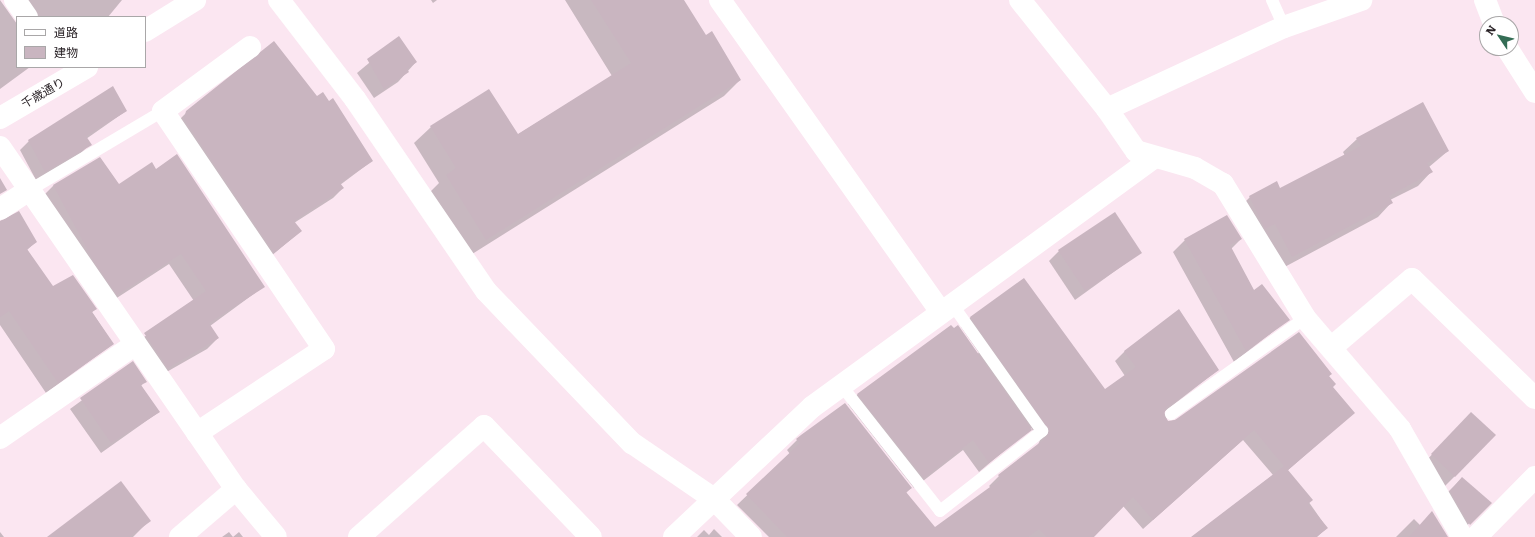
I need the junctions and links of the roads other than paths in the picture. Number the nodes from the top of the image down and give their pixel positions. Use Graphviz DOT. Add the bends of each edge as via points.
graph roads {
  1 [pos="15,0"];
  2 [pos="195,0"];
  3 [pos="279,0"];
  4 [pos="720,0"];
  5 [pos="1272,0"];
  6 [pos="1361,0"];
  7 [pos="1485,0"];
  8 [pos="1028,3"];
  9 [pos="26,16"];
  10 [pos="1491,16"];
  11 [pos="1284,27"];
  12 [pos="146,30"];
  13 [pos="250,46"];
  14 [pos="1512,56"];
  15 [pos="73,70"];
  16 [pos="1535,92"];
  17 [pos="1107,109"];
  18 [pos="163,111"];
  19 [pos="0,118"];
  20 [pos="0,147"];
  21 [pos="1155,157"];
  22 [pos="28,191"];
  23 [pos="0,209"];
  24 [pos="946,308"];
  25 [pos="1305,318"];
  26 [pos="136,344"];
  27 [pos="1332,347"];
  28 [pos="841,385"];
  29 [pos="1535,398"];
  30 [pos="1171,414"];
  31 [pos="197,433"];
  32 [pos="0,438"];
  33 [pos="1535,477"];
  34 [pos="236,489"];
  35 [pos="714,500"];
  36 [pos="180,537"];
  37 [pos="276,537"];
  38 [pos="359,537"];
  39 [pos="591,537"];
  40 [pos="674,537"];
  41 [pos="751,537"];
  42 [pos="1462,537"];
  43 [pos="1476,537"];
  1 -- 9 [label="street"];
  2 -- 12 [label="street"];
  3 -- 35 [label="street" via="355,100 486,291 632,443"];
  4 -- 24 [label="street"];
  5 -- 11 [label="lane"];
  6 -- 11 [label="street"];
  7 -- 10 [label="street"];
  8 -- 17 [label="street"];
  11 -- 17 [label="street"];
  13 -- 18 [label="street"];
  14 -- 16 [label="street"];
  15 -- 19 [label="street, 千歳通り"];
  17 -- 21 [label="street" via="1136,151"];
  18 -- 22 [label="lane"];
  18 -- 31 [label="street" via="324,349"];
  20 -- 22 [label="street"];
  21 -- 24 [label="street"];
  21 -- 25 [label="street" via="1195,168 1223,184"];
  22 -- 23 [label="street"];
  22 -- 26 [label="street"];
  24 -- 28 [label="street"];
  24 -- 28 [label="lane" via="1042,431 940,511"];
  25 -- 27 [label="street"];
  25 -- 30 [label="lane"];
  26 -- 31 [label="street"];
  26 -- 32 [label="street"];
  27 -- 29 [label="street" via="1412,279"];
  27 -- 42 [label="street" via="1400,429"];
  28 -- 35 [label="street" via="812,407"];
  31 -- 34 [label="street"];
  33 -- 43 [label="street"];
  34 -- 36 [label="street"];
  34 -- 37 [label="street"];
  35 -- 40 [label="street"];
  35 -- 41 [label="street"];
  38 -- 39 [label="street" via="484,426"];
}
